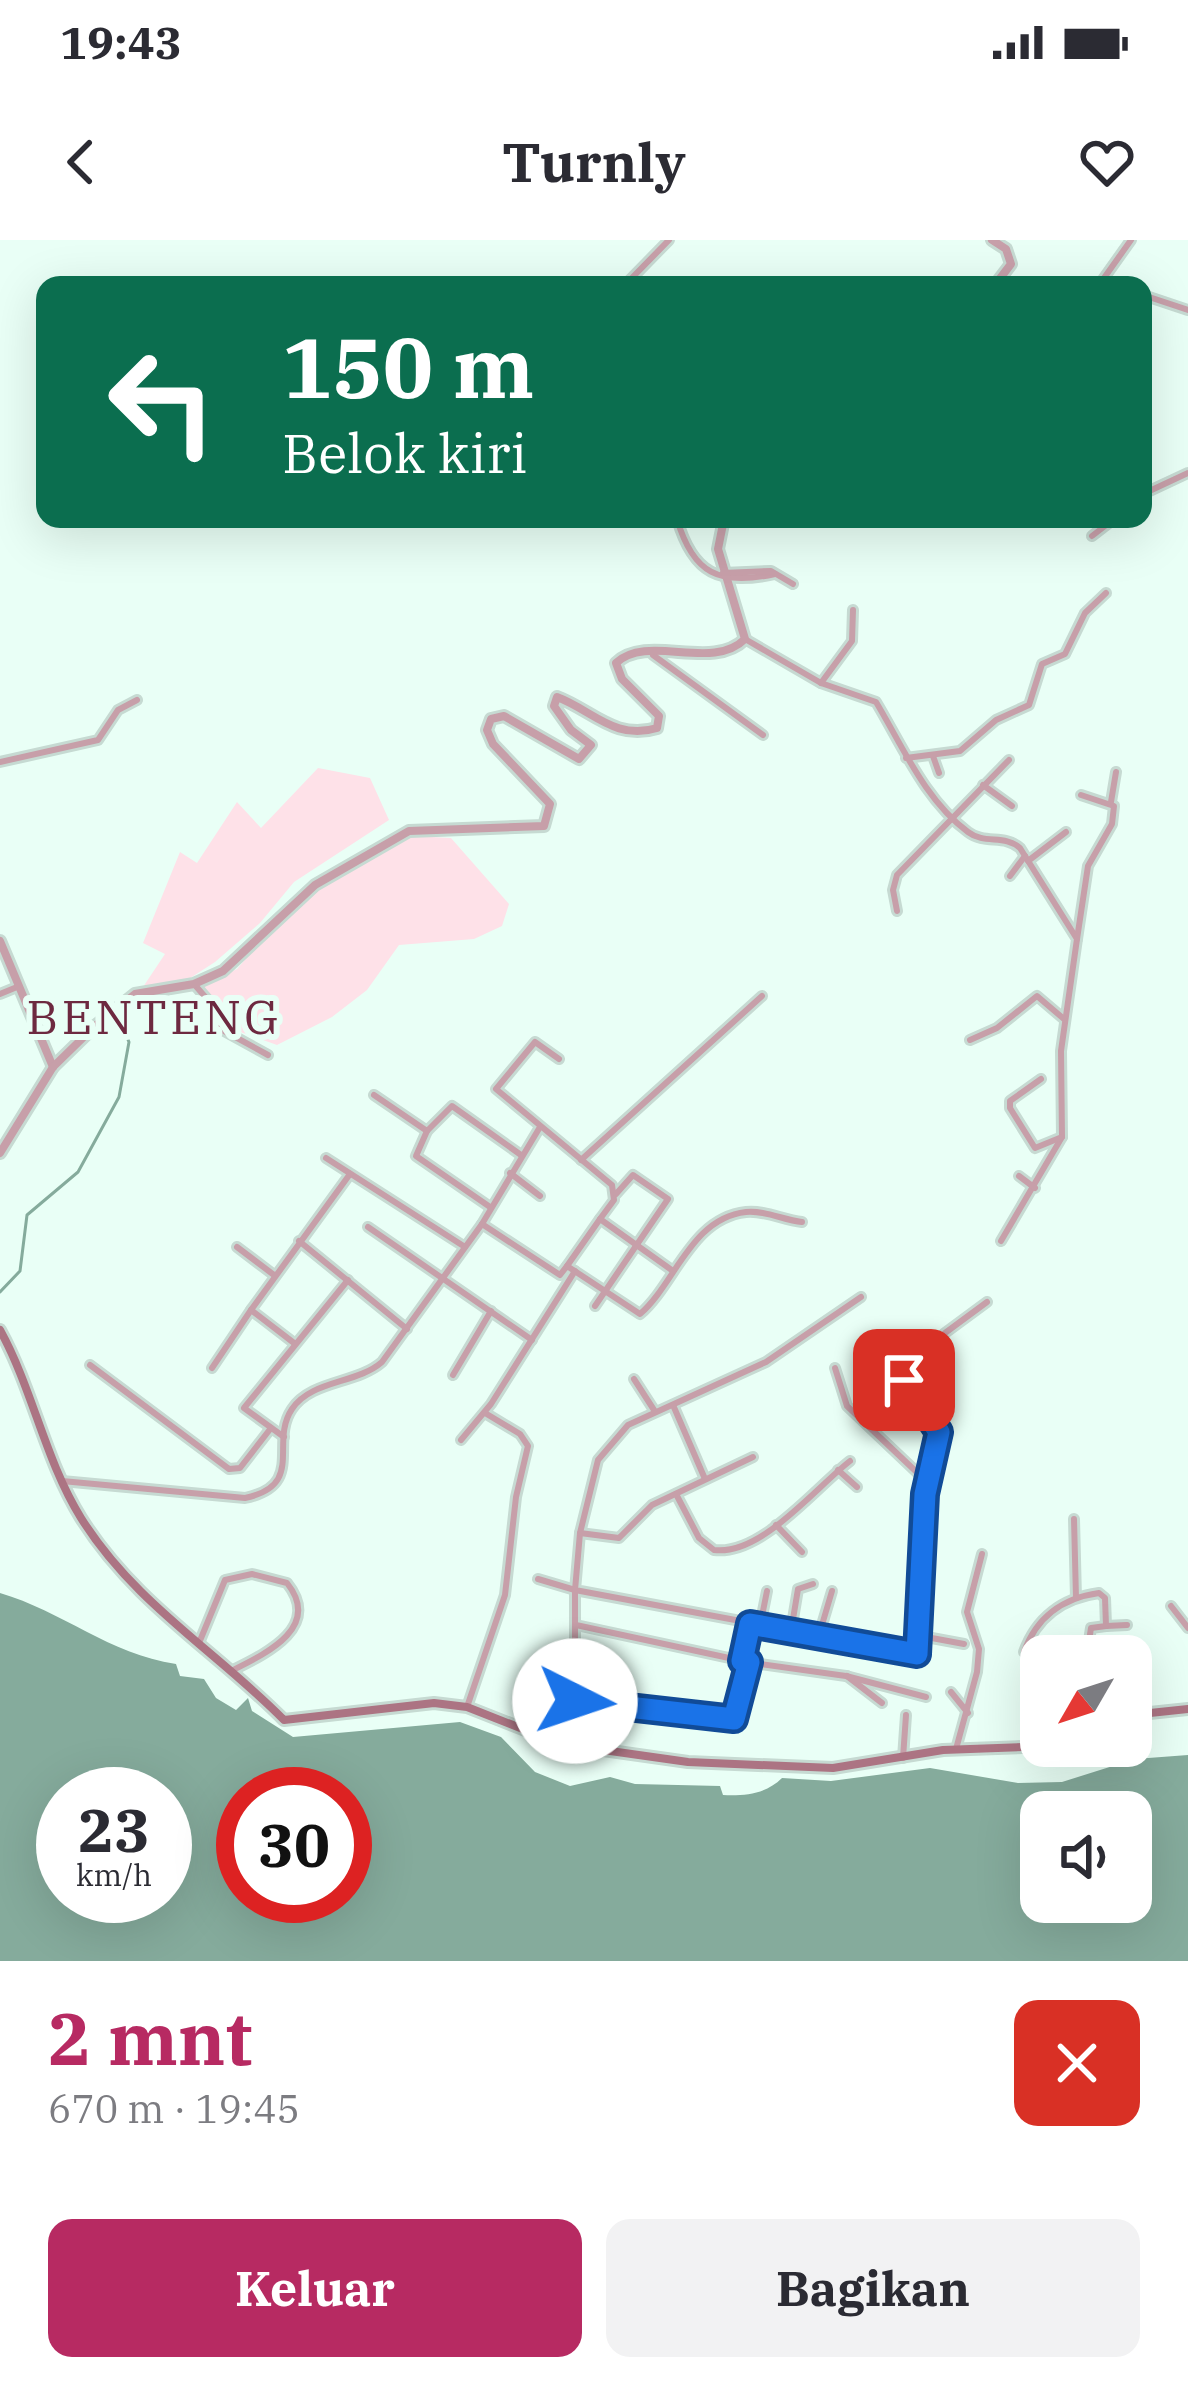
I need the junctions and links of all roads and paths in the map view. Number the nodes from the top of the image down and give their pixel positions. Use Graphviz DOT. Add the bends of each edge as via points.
graph roads {
  1 [pos="669,240"];
  2 [pos="992,240"];
  3 [pos="1131,240"];
  4 [pos="634,276"];
  5 [pos="1002,276"];
  6 [pos="1108,276"];
  7 [pos="1152,298"];
  8 [pos="1188,310"];
  9 [pos="1188,472"];
  10 [pos="1152,490"];
  11 [pos="680,528"];
  12 [pos="721,528"];
  13 [pos="1102,528"];
  14 [pos="1092,536"];
  15 [pos="723,575"];
  16 [pos="793,584"];
  17 [pos="1106,593"];
  18 [pos="853,610"];
  19 [pos="745,639"];
  20 [pos="652,655"];
  21 [pos="821,683"];
  22 [pos="137,700"];
  23 [pos="763,735"];
  24 [pos="933,756"];
  25 [pos="907,758"];
  26 [pos="1009,760"];
  27 [pos="0,762"];
  28 [pos="1116,772"];
  29 [pos="939,773"];
  30 [pos="982,784"];
  31 [pos="1081,794"];
  32 [pos="1111,802"];
  33 [pos="1012,806"];
  34 [pos="949,815"];
  35 [pos="1066,832"];
  36 [pos="1027,859"];
  37 [pos="1010,877"];
  38 [pos="897,910"];
  39 [pos="1077,939"];
  40 [pos="0,941"];
  41 [pos="194,984"];
  42 [pos="17,987"];
  43 [pos="0,994"];
  44 [pos="762,996"];
  45 [pos="1064,1019"];
  46 [pos="970,1040"];
  47 [pos="268,1054"];
  48 [pos="559,1059"];
  49 [pos="53,1067"];
  50 [pos="1041,1079"];
  51 [pos="374,1095"];
  52 [pos="540,1127"];
  53 [pos="427,1131"];
  54 [pos="1062,1138"];
  55 [pos="0,1154"];
  56 [pos="521,1155"];
  57 [pos="326,1158"];
  58 [pos="581,1160"];
  59 [pos="510,1172"];
  60 [pos="350,1174"];
  61 [pos="1019,1176"];
  62 [pos="1035,1188"];
  63 [pos="616,1195"];
  64 [pos="540,1196"];
  65 [pos="490,1207"];
  66 [pos="600,1220"];
  67 [pos="802,1222"];
  68 [pos="482,1224"];
  69 [pos="368,1227"];
  70 [pos="1001,1240"];
  71 [pos="299,1241"];
  72 [pos="237,1246"];
  73 [pos="637,1246"];
  74 [pos="466,1248"];
  75 [pos="571,1269"];
  76 [pos="673,1271"];
  77 [pos="274,1275"];
  78 [pos="560,1275"];
  79 [pos="443,1279"];
  80 [pos="348,1280"];
  81 [pos="569,1281"];
  82 [pos="604,1292"];
  83 [pos="861,1297"];
  84 [pos="987,1302"];
  85 [pos="595,1306"];
  86 [pos="250,1310"];
  87 [pos="490,1311"];
  88 [pos="407,1329"];
  89 [pos="0,1330"];
  90 [pos="532,1340"];
  91 [pos="294,1342"];
  92 [pos="90,1365"];
  93 [pos="212,1368"];
  94 [pos="835,1368"];
  95 [pos="453,1375"];
  96 [pos="634,1379"];
  97 [pos="672,1404"];
  98 [pos="654,1410"];
  99 [pos="485,1413"];
  100 [pos="271,1428"];
  101 [pos="284,1437"];
  102 [pos="461,1440"];
  103 [pos="753,1457"];
  104 [pos="850,1461"];
  105 [pos="838,1470"];
  106 [pos="705,1479"];
  107 [pos="62,1480"];
  108 [pos="926,1480"];
  109 [pos="857,1486"];
  110 [pos="676,1494"];
  111 [pos="1074,1519"];
  112 [pos="776,1525"];
  113 [pos="580,1533"];
  114 [pos="802,1552"];
  115 [pos="982,1554"];
  116 [pos="538,1579"];
  117 [pos="813,1584"];
  118 [pos="575,1590"];
  119 [pos="767,1591"];
  120 [pos="832,1591"];
  121 [pos="1076,1598"];
  122 [pos="1171,1606"];
  123 [pos="1126,1624"];
  124 [pos="576,1625"];
  125 [pos="755,1625"];
  126 [pos="1106,1626"];
  127 [pos="1188,1628"];
  128 [pos="790,1631"];
  129 [pos="819,1635"];
  130 [pos="1030,1635"];
  131 [pos="1090,1635"];
  132 [pos="921,1636"];
  133 [pos="199,1643"];
  134 [pos="964,1644"];
  135 [pos="746,1662"];
  136 [pos="233,1670"];
  137 [pos="846,1676"];
  138 [pos="951,1692"];
  139 [pos="926,1696"];
  140 [pos="575,1701"];
  141 [pos="882,1703"];
  142 [pos="467,1707"];
  143 [pos="1188,1709"];
  144 [pos="968,1713"];
  145 [pos="1152,1713"];
  146 [pos="905,1715"];
  147 [pos="561,1744"];
  148 [pos="1020,1747"];
  149 [pos="956,1749"];
  150 [pos="903,1758"];
  1 -- 4 [label="street"];
  2 -- 5 [label="street" via="1011,264"];
  3 -- 6 [label="street"];
  7 -- 8 [label="street"];
  9 -- 10 [label="street"];
  11 -- 15 [label="street" via="697,564"];
  12 -- 15 [label="street"];
  13 -- 14 [label="street"];
  15 -- 16 [label="street" via="776,574"];
  15 -- 19 [label="street"];
  17 -- 24 [label="street" via="1085,613 1065,654 1042,664 1029,704 996,719 960,751"];
  18 -- 21 [label="street" via="852,641"];
  19 -- 20 [label="street" via="722,654"];
  19 -- 21 [label="street"];
  20 -- 23 [label="street"];
  20 -- 41 [label="street" via="616,663 659,716 655,730 610,727 557,697 566,725 592,745 579,759 504,716 488,722 493,744 550,804 544,826 404,833 308,890 238,961"];
  21 -- 25 [label="street" via="876,702"];
  22 -- 27 [label="street" via="118,710 98,740"];
  24 -- 25 [label="street"];
  24 -- 29 [label="street"];
  25 -- 34 [label="street"];
  26 -- 30 [label="street"];
  28 -- 32 [label="street"];
  30 -- 33 [label="street"];
  30 -- 34 [label="street"];
  31 -- 32 [label="street"];
  32 -- 39 [label="street" via="1112,824 1085,878"];
  34 -- 36 [label="street" via="976,837 1006,839"];
  34 -- 38 [label="street" via="895,879"];
  35 -- 36 [label="street"];
  36 -- 37 [label="street"];
  36 -- 39 [label="street"];
  39 -- 45 [label="street"];
  40 -- 42 [label="street"];
  41 -- 47 [label="street" via="214,1007 220,1030"];
  41 -- 49 [label="street" via="135,994"];
  42 -- 43 [label="street"];
  42 -- 49 [label="street"];
  44 -- 58 [label="street"];
  45 -- 46 [label="street" via="1037,996"];
  45 -- 54 [label="street"];
  48 -- 52 [label="street" via="535,1042 496,1084"];
  49 -- 55 [label="street"];
  50 -- 54 [label="street" via="1010,1108 1035,1148"];
  51 -- 53 [label="street"];
  52 -- 56 [label="street"];
  52 -- 58 [label="street"];
  53 -- 56 [label="street" via="450,1105"];
  53 -- 65 [label="street" via="416,1156"];
  54 -- 62 [label="street"];
  56 -- 59 [label="street"];
  57 -- 60 [label="street"];
  58 -- 63 [label="street"];
  59 -- 64 [label="street"];
  59 -- 65 [label="street"];
  60 -- 71 [label="street"];
  60 -- 74 [label="street"];
  61 -- 62 [label="street"];
  62 -- 70 [label="street"];
  63 -- 66 [label="street"];
  63 -- 73 [label="street" via="633,1175 668,1199"];
  65 -- 68 [label="street"];
  66 -- 73 [label="street"];
  66 -- 75 [label="street"];
  67 -- 76 [label="street" via="736,1215 702,1234"];
  68 -- 74 [label="street"];
  68 -- 78 [label="street"];
  69 -- 79 [label="street"];
  71 -- 77 [label="street"];
  71 -- 80 [label="street"];
  72 -- 77 [label="street"];
  73 -- 76 [label="street"];
  73 -- 82 [label="street"];
  74 -- 79 [label="street"];
  75 -- 78 [label="street"];
  75 -- 81 [label="street"];
  75 -- 82 [label="street"];
  76 -- 82 [label="street" via="640,1314"];
  77 -- 86 [label="street"];
  78 -- 81 [label="street"];
  79 -- 87 [label="street"];
  79 -- 88 [label="street"];
  80 -- 88 [label="street"];
  80 -- 91 [label="street"];
  81 -- 90 [label="street"];
  82 -- 85 [label="street"];
  83 -- 97 [label="street" via="766,1362"];
  84 -- 108 [label="street" via="944,1333 904,1380 939,1432"];
  86 -- 91 [label="street"];
  86 -- 93 [label="street"];
  87 -- 90 [label="street"];
  87 -- 95 [label="street"];
  88 -- 101 [label="street" via="371,1372 305,1396"];
  89 -- 107 [label="main road"];
  90 -- 99 [label="street"];
  91 -- 100 [label="street" via="244,1408"];
  92 -- 100 [label="street" via="229,1469 240,1468"];
  94 -- 108 [label="street" via="847,1406"];
  96 -- 98 [label="street"];
  97 -- 98 [label="street"];
  97 -- 106 [label="street"];
  98 -- 113 [label="street" via="600,1454"];
  99 -- 102 [label="street"];
  99 -- 142 [label="street" via="528,1446 505,1595"];
  100 -- 101 [label="street"];
  101 -- 107 [label="street" via="278,1478 255,1496"];
  103 -- 106 [label="street"];
  104 -- 105 [label="street"];
  105 -- 109 [label="street"];
  105 -- 112 [label="street"];
  106 -- 110 [label="street"];
  107 -- 133 [label="main road" via="129,1582"];
  108 -- 132 [label="street"];
  110 -- 112 [label="street" via="714,1550 745,1546"];
  110 -- 113 [label="street" via="647,1509 620,1538"];
  111 -- 121 [label="street"];
  112 -- 114 [label="street"];
  113 -- 118 [label="street"];
  115 -- 144 [label="street" via="967,1612 979,1649"];
  116 -- 118 [label="street"];
  117 -- 128 [label="street" via="798,1589"];
  118 -- 124 [label="street"];
  118 -- 125 [label="street"];
  119 -- 125 [label="street"];
  120 -- 129 [label="street"];
  121 -- 126 [label="street" via="1103,1594"];
  121 -- 130 [label="street"];
  122 -- 127 [label="street"];
  123 -- 126 [label="street"];
  124 -- 135 [label="street"];
  124 -- 140 [label="street"];
  125 -- 128 [label="street"];
  125 -- 135 [label="street"];
  126 -- 131 [label="street"];
  128 -- 129 [label="street"];
  129 -- 132 [label="street" via="914,1654"];
  132 -- 134 [label="street"];
  133 -- 136 [label="main road"];
  133 -- 136 [label="street" via="225,1580 252,1574 287,1583 300,1606 296,1625 266,1654"];
  135 -- 137 [label="street"];
  135 -- 140 [label="street" via="739,1712 730,1720"];
  136 -- 142 [label="main road" via="284,1720 401,1703"];
  137 -- 139 [label="street"];
  137 -- 141 [label="street"];
  138 -- 144 [label="street"];
  140 -- 147 [label="street"];
  142 -- 147 [label="main road"];
  143 -- 145 [label="main road"];
  144 -- 149 [label="street"];
  146 -- 150 [label="street"];
  147 -- 150 [label="main road" via="718,1764 833,1768"];
  148 -- 149 [label="main road"];
  149 -- 150 [label="main road"];
}
